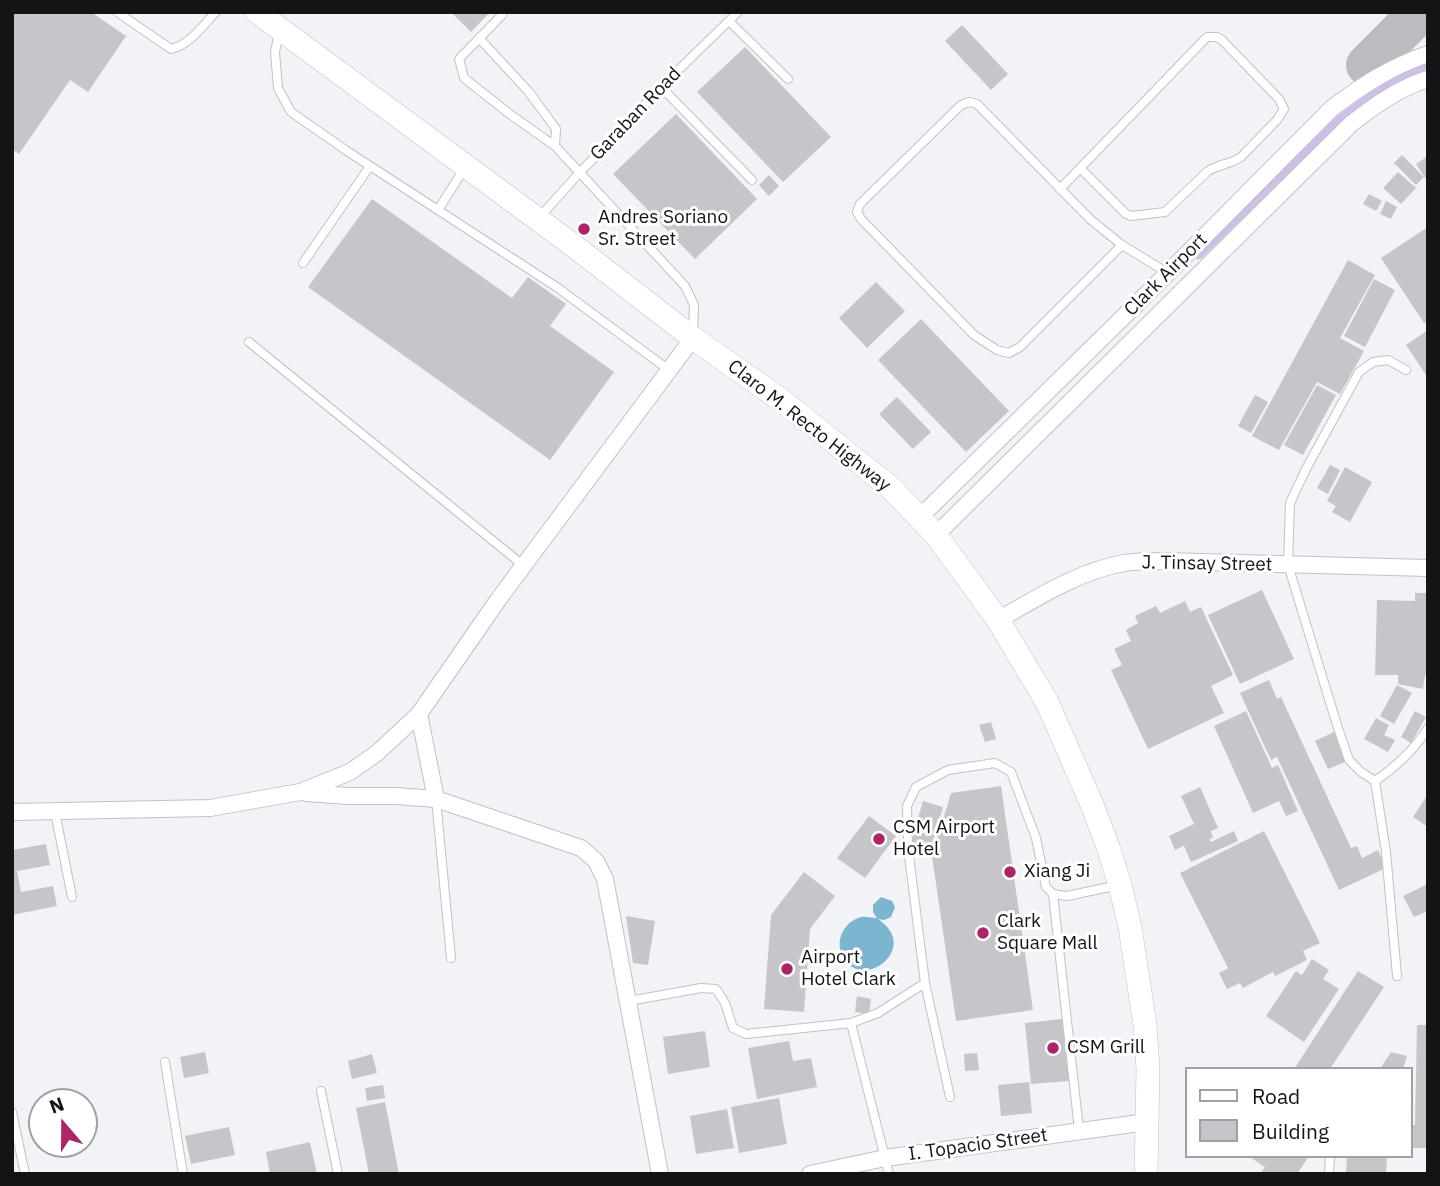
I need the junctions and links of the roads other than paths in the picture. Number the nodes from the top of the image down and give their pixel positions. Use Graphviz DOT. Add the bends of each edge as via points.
graph roads {
  1 [pos="117,12"];
  2 [pos="216,12"];
  3 [pos="257,12"];
  4 [pos="738,12"];
  5 [pos="502,15"];
  6 [pos="729,21"];
  7 [pos="279,28"];
  8 [pos="479,38"];
  9 [pos="1428,54"];
  10 [pos="788,79"];
  11 [pos="1428,79"];
  12 [pos="661,87"];
  13 [pos="555,146"];
  14 [pos="370,166"];
  15 [pos="466,166"];
  16 [pos="1081,169"];
  17 [pos="580,172"];
  18 [pos="752,180"];
  19 [pos="1060,189"];
  20 [pos="438,209"];
  21 [pos="538,219"];
  22 [pos="1122,245"];
  23 [pos="1182,259"];
  24 [pos="303,263"];
  25 [pos="1168,273"];
  26 [pos="1199,276"];
  27 [pos="692,338"];
  28 [pos="249,342"];
  29 [pos="669,370"];
  30 [pos="1406,370"];
  31 [pos="919,518"];
  32 [pos="936,535"];
  33 [pos="1289,565"];
  34 [pos="524,566"];
  35 [pos="1428,568"];
  36 [pos="998,620"];
  37 [pos="419,714"];
  38 [pos="1428,728"];
  39 [pos="1375,781"];
  40 [pos="300,792"];
  41 [pos="436,799"];
  42 [pos="12,812"];
  43 [pos="55,812"];
  44 [pos="1111,887"];
  45 [pos="1053,894"];
  46 [pos="72,897"];
  47 [pos="451,958"];
  48 [pos="1398,976"];
  49 [pos="925,983"];
  50 [pos="629,1001"];
  51 [pos="851,1023"];
  52 [pos="164,1062"];
  53 [pos="321,1091"];
  54 [pos="950,1097"];
  55 [pos="12,1112"];
  56 [pos="1147,1122"];
  57 [pos="1079,1130"];
  58 [pos="887,1166"];
  59 [pos="25,1174"];
  60 [pos="183,1174"];
  61 [pos="338,1174"];
  62 [pos="660,1174"];
  63 [pos="810,1174"];
  64 [pos="1146,1174"];
  1 -- 2 [label="lane" via="171,49 191,39"];
  3 -- 7 [label="main road, Claro M. Recto Highway"];
  4 -- 6 [label="lane, Garaban Road"];
  5 -- 8 [label="lane"];
  6 -- 10 [label="lane"];
  6 -- 12 [label="lane, Garaban Road"];
  7 -- 14 [label="lane" via="275,52 278,88 291,112"];
  7 -- 15 [label="main road, Claro M. Recto Highway"];
  8 -- 13 [label="lane" via="556,129"];
  8 -- 13 [label="lane" via="459,59 464,78"];
  9 -- 23 [label="street, Clark Airport" via="1384,72 1332,108"];
  11 -- 26 [label="street, Clark Airport" via="1400,91 1351,124"];
  12 -- 17 [label="lane, Garaban Road"];
  12 -- 18 [label="lane"];
  13 -- 17 [label="lane"];
  14 -- 20 [label="lane"];
  14 -- 24 [label="lane"];
  15 -- 20 [label="lane"];
  15 -- 21 [label="main road, Claro M. Recto Highway"];
  16 -- 16 [label="lane" via="1126,215 1159,214 1171,209 1208,171 1241,157 1284,109 1222,40 1207,37"];
  16 -- 19 [label="lane"];
  17 -- 21 [label="lane, Garaban Road"];
  17 -- 27 [label="lane" via="685,286 694,305"];
  19 -- 22 [label="lane"];
  19 -- 22 [label="lane" via="977,104 969,102 860,204 857,212 974,335 1009,353"];
  20 -- 29 [label="lane" via="558,288"];
  21 -- 27 [label="main road, Claro M. Recto Highway"];
  22 -- 25 [label="lane"];
  23 -- 25 [label="street, Clark Airport"];
  23 -- 26 [label="street"];
  25 -- 31 [label="street, Clark Airport"];
  26 -- 32 [label="street, Clark Airport"];
  27 -- 29 [label="street"];
  27 -- 31 [label="main road, Claro M. Recto Highway" via="821,431 891,488"];
  28 -- 34 [label="lane"];
  29 -- 34 [label="street"];
  30 -- 33 [label="lane" via="1388,360 1373,362 1359,372 1290,503"];
  31 -- 32 [label="main road, Claro M. Recto Highway"];
  32 -- 36 [label="main road, Claro M. Recto Highway"];
  33 -- 35 [label="street, J. Tinsay Street"];
  33 -- 36 [label="street, J. Tinsay Street" via="1122,564 1067,583"];
  33 -- 39 [label="lane" via="1349,760"];
  34 -- 37 [label="street"];
  36 -- 44 [label="main road, Claro M. Recto Highway" via="1047,702 1093,807"];
  37 -- 40 [label="street" via="350,772"];
  37 -- 41 [label="street"];
  38 -- 39 [label="lane" via="1394,768"];
  39 -- 48 [label="lane"];
  40 -- 41 [label="street"];
  40 -- 43 [label="street" via="210,808"];
  41 -- 47 [label="lane"];
  41 -- 50 [label="street" via="580,848 596,861 605,879"];
  42 -- 43 [label="street"];
  43 -- 46 [label="lane"];
  44 -- 45 [label="lane" via="1067,896"];
  44 -- 56 [label="main road, Claro M. Recto Highway" via="1130,927 1145,1024"];
  45 -- 49 [label="lane" via="1046,887 1036,838 1012,772 995,763 948,770 916,787 907,806 908,848"];
  45 -- 57 [label="lane"];
  49 -- 51 [label="lane" via="878,1013"];
  49 -- 54 [label="lane"];
  50 -- 51 [label="lane" via="716,989 733,1028 746,1034"];
  50 -- 62 [label="street"];
  51 -- 58 [label="lane"];
  52 -- 60 [label="lane"];
  53 -- 61 [label="lane"];
  55 -- 59 [label="lane"];
  56 -- 57 [label="street, I. Topacio Street"];
  56 -- 64 [label="main road, Claro M. Recto Highway"];
  57 -- 58 [label="street, I. Topacio Street"];
  58 -- 63 [label="street, I. Topacio Street"];
}
